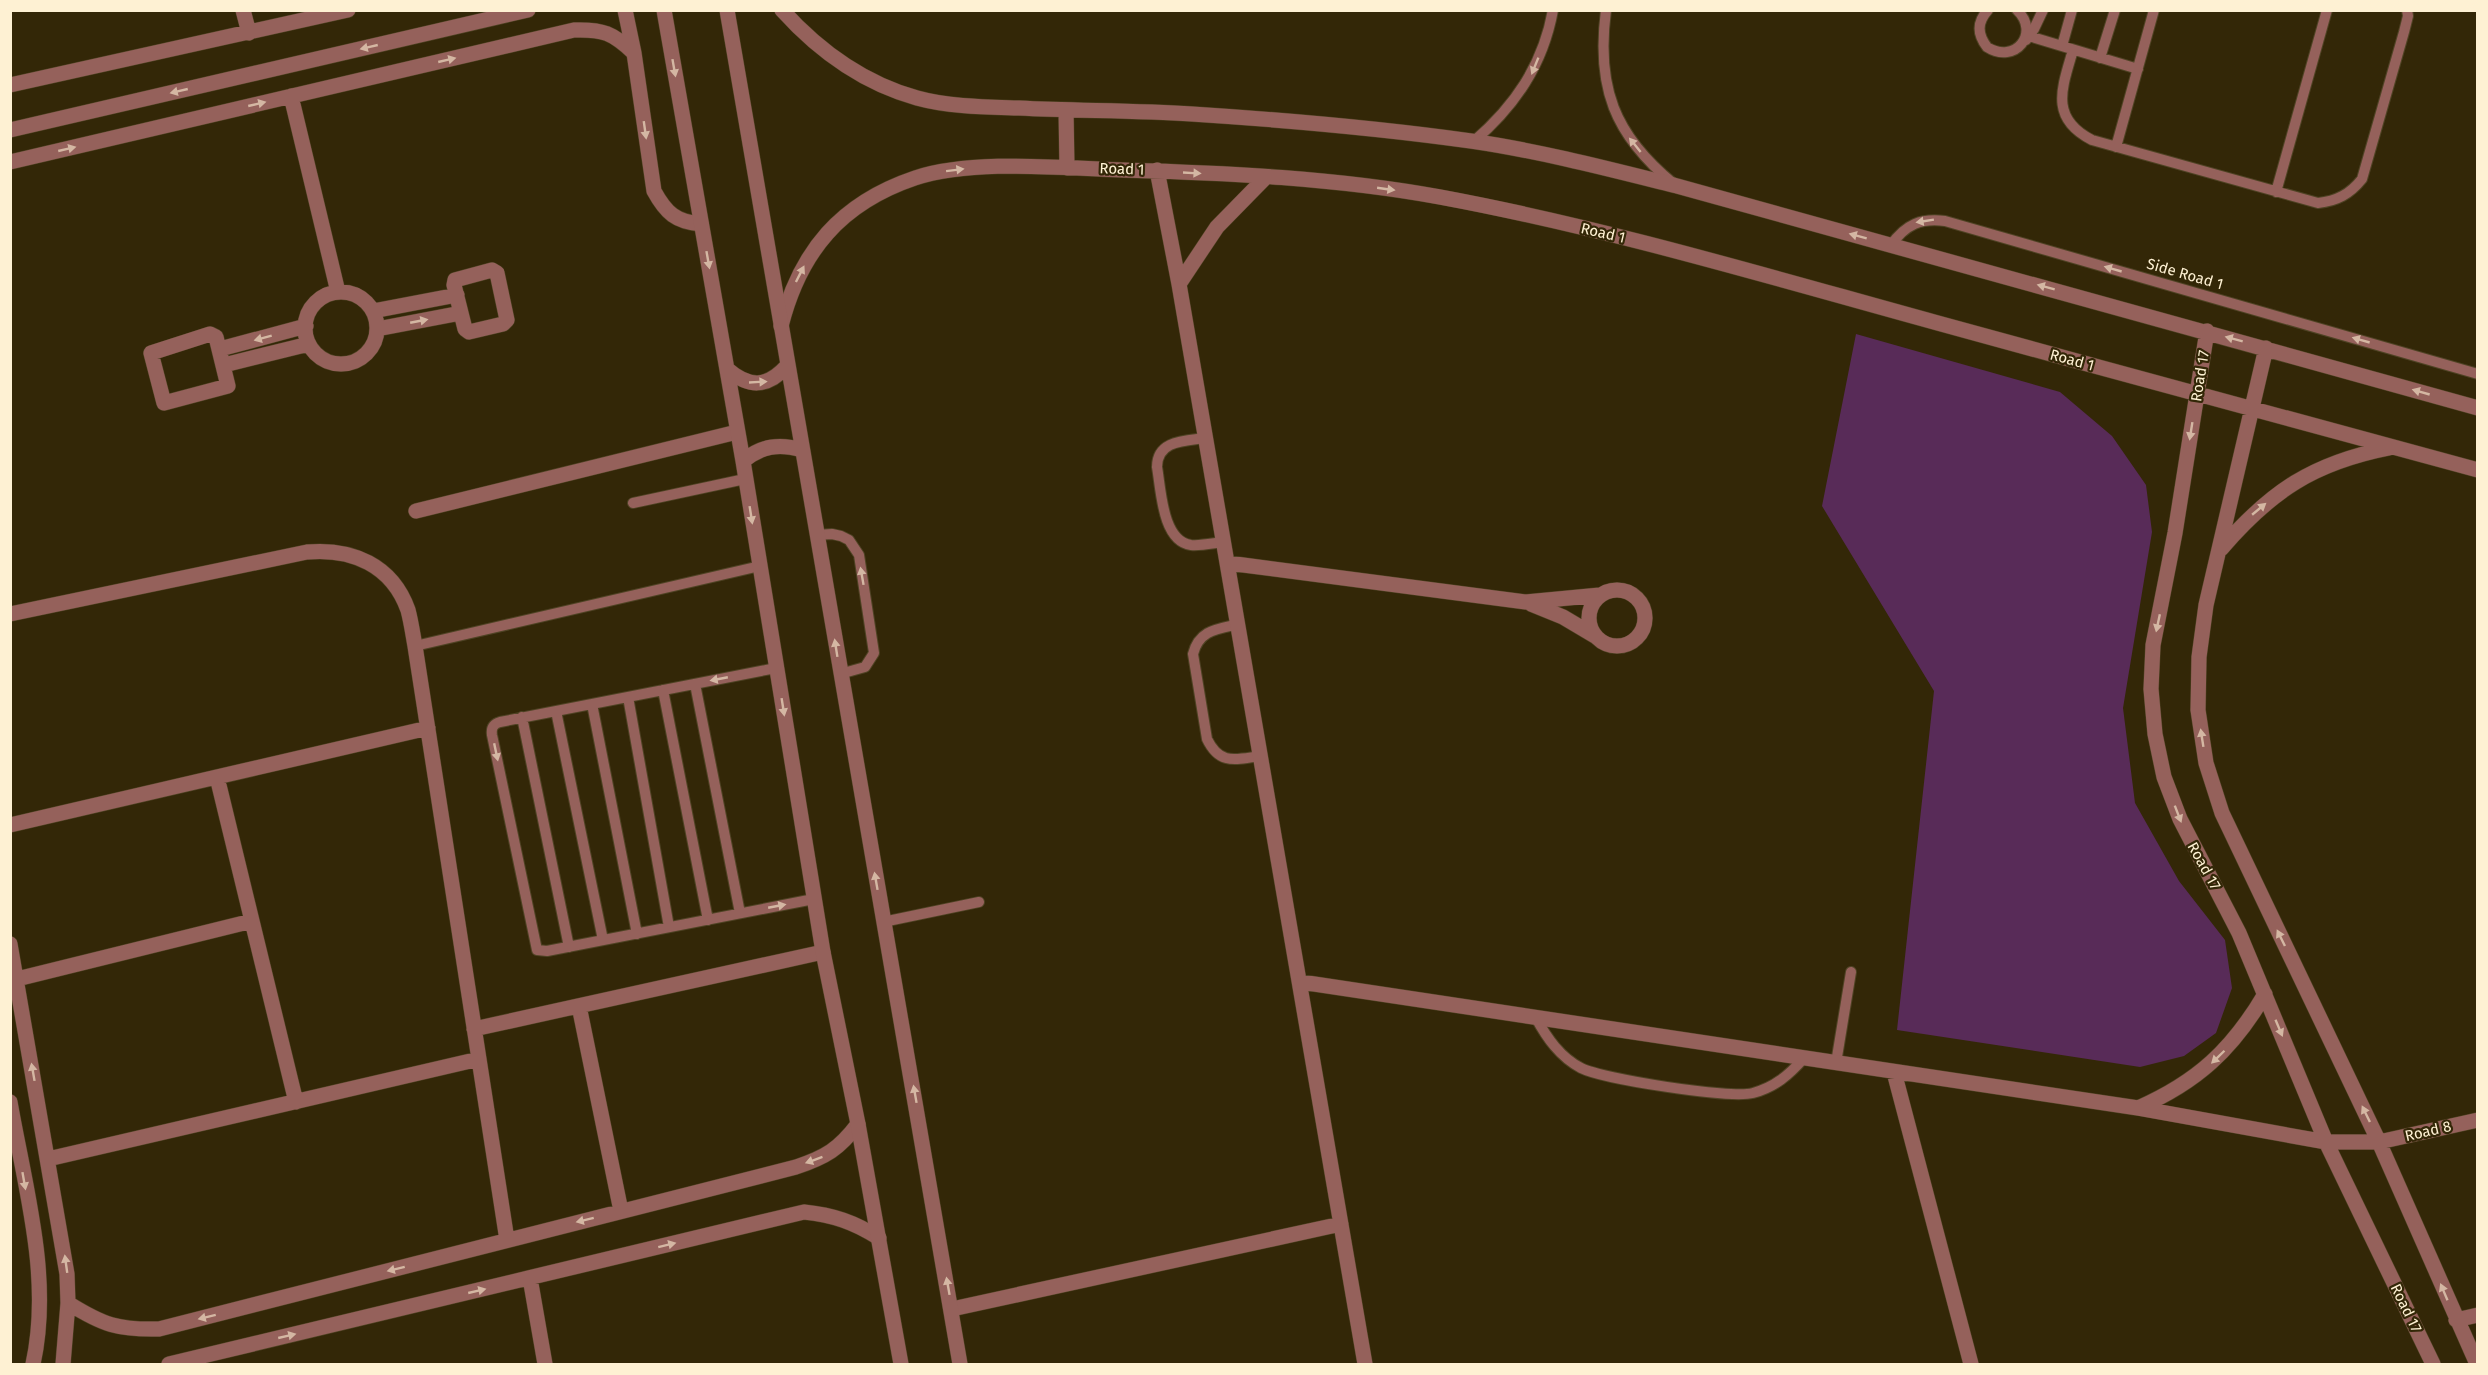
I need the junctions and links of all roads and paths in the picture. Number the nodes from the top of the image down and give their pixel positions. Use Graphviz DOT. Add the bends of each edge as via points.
graph roads {
  1 [pos="243,10"];
  2 [pos="348,10"];
  3 [pos="528,10"];
  4 [pos="625,10"];
  5 [pos="664,10"];
  6 [pos="727,10"];
  7 [pos="782,10"];
  8 [pos="1553,10"];
  9 [pos="1606,10"];
  10 [pos="1989,10"];
  11 [pos="2017,10"];
  12 [pos="2043,10"];
  13 [pos="2072,10"];
  14 [pos="2115,10"];
  15 [pos="2154,10"];
  16 [pos="2327,10"];
  17 [pos="2407,10"];
  18 [pos="249,33"];
  19 [pos="2026,39"];
  20 [pos="2062,46"];
  21 [pos="2073,50"];
  22 [pos="634,53"];
  23 [pos="2100,58"];
  24 [pos="2138,69"];
  25 [pos="10,84"];
  26 [pos="291,96"];
  27 [pos="1066,110"];
  28 [pos="10,130"];
  29 [pos="1473,142"];
  30 [pos="2116,147"];
  31 [pos="10,162"];
  32 [pos="1067,168"];
  33 [pos="1156,171"];
  34 [pos="1266,177"];
  35 [pos="1677,186"];
  36 [pos="2276,192"];
  37 [pos="701,224"];
  38 [pos="1891,245"];
  39 [pos="1179,284"];
  40 [pos="338,292"];
  41 [pos="457,295"];
  42 [pos="373,311"];
  43 [pos="461,313"];
  44 [pos="306,326"];
  45 [pos="781,328"];
  46 [pos="377,329"];
  47 [pos="2207,332"];
  48 [pos="309,344"];
  49 [pos="2266,348"];
  50 [pos="222,357"];
  51 [pos="787,366"];
  52 [pos="727,369"];
  53 [pos="2478,374"];
  54 [pos="2197,393"];
  55 [pos="2478,408"];
  56 [pos="2252,409"];
  57 [pos="737,432"];
  58 [pos="1206,438"];
  59 [pos="2393,447"];
  60 [pos="802,450"];
  61 [pos="743,461"];
  62 [pos="2478,470"];
  63 [pos="745,478"];
  64 [pos="633,503"];
  65 [pos="416,512"];
  66 [pos="816,535"];
  67 [pos="1224,542"];
  68 [pos="2219,551"];
  69 [pos="1228,563"];
  70 [pos="760,566"];
  71 [pos="1600,595"];
  72 [pos="1526,602"];
  73 [pos="10,614"];
  74 [pos="1239,624"];
  75 [pos="1597,637"];
  76 [pos="415,646"];
  77 [pos="776,668"];
  78 [pos="840,674"];
  79 [pos="695,684"];
  80 [pos="663,690"];
  81 [pos="628,697"];
  82 [pos="592,704"];
  83 [pos="556,711"];
  84 [pos="522,717"];
  85 [pos="428,728"];
  86 [pos="1261,756"];
  87 [pos="217,777"];
  88 [pos="10,825"];
  89 [pos="814,899"];
  90 [pos="979,902"];
  91 [pos="740,913"];
  92 [pos="708,920"];
  93 [pos="252,921"];
  94 [pos="883,922"];
  95 [pos="669,927"];
  96 [pos="637,934"];
  97 [pos="603,940"];
  98 [pos="10,944"];
  99 [pos="569,947"];
  100 [pos="823,952"];
  101 [pos="1851,972"];
  102 [pos="17,980"];
  103 [pos="1301,982"];
  104 [pos="2265,994"];
  105 [pos="579,1006"];
  106 [pos="1536,1018"];
  107 [pos="474,1029"];
  108 [pos="1804,1058"];
  109 [pos="479,1059"];
  110 [pos="1836,1063"];
  111 [pos="1894,1072"];
  112 [pos="10,1102"];
  113 [pos="296,1102"];
  114 [pos="2138,1108"];
  115 [pos="2478,1120"];
  116 [pos="858,1124"];
  117 [pos="2326,1142"];
  118 [pos="2379,1142"];
  119 [pos="48,1159"];
  120 [pos="621,1211"];
  121 [pos="1341,1224"];
  122 [pos="879,1238"];
  123 [pos="507,1240"];
  124 [pos="530,1278"];
  125 [pos="69,1304"];
  126 [pos="952,1309"];
  127 [pos="2478,1315"];
  128 [pos="2456,1320"];
  129 [pos="33,1365"];
  130 [pos="63,1365"];
  131 [pos="169,1365"];
  132 [pos="545,1365"];
  133 [pos="901,1365"];
  134 [pos="960,1365"];
  135 [pos="1365,1365"];
  136 [pos="1971,1365"];
  137 [pos="2433,1365"];
  138 [pos="2477,1365"];
  1 -- 18 [label="street"];
  2 -- 18 [label="street"];
  3 -- 28 [label="street, one-way"];
  4 -- 22 [label="street"];
  5 -- 37 [label="street, one-way"];
  6 -- 45 [label="street"];
  7 -- 27 [label="street" via="800,31 839,63 880,86 918,98 971,107"];
  8 -- 29 [label="lane, one-way" via="1531,76 1495,123"];
  35 -- 9 [label="lane, one-way" via="1649,164 1627,136 1612,105 1603,71"];
  10 -- 19 [label="lane" via="1979,33 1987,47 1994,52 2011,52"];
  11 -- 19 [label="lane" via="2027,26"];
  12 -- 19 [label="lane"];
  13 -- 20 [label="lane"];
  14 -- 23 [label="lane"];
  15 -- 24 [label="lane"];
  16 -- 36 [label="lane"];
  17 -- 36 [label="lane" via="2409,16 2362,179 2354,189 2331,202 2318,203"];
  18 -- 25 [label="street"];
  19 -- 20 [label="lane"];
  20 -- 21 [label="lane"];
  21 -- 23 [label="lane"];
  21 -- 30 [label="lane" via="2060,94 2066,118 2082,135"];
  26 -- 22 [label="street, one-way" via="574,30 597,30 618,37"];
  22 -- 37 [label="street, one-way" via="654,192 664,209 684,223"];
  23 -- 24 [label="lane"];
  24 -- 30 [label="lane"];
  31 -- 26 [label="street, one-way"];
  26 -- 40 [label="street"];
  27 -- 29 [label="street" via="1291,120"];
  27 -- 32 [label="street"];
  29 -- 35 [label="street"];
  30 -- 36 [label="lane"];
  32 -- 33 [label="street, Road 1"];
  45 -- 32 [label="street, Road 1, one-way" via="799,273 814,248 855,207 885,190 918,177 952,170"];
  33 -- 34 [label="street, Road 1, one-way"];
  33 -- 39 [label="street"];
  34 -- 39 [label="street" via="1217,227"];
  34 -- 54 [label="street, Road 1, one-way" via="1353,184 1439,197 1631,240"];
  38 -- 35 [label="street, one-way"];
  37 -- 52 [label="street, one-way"];
  47 -- 38 [label="street, one-way"];
  53 -- 38 [label="lane, Side Road 1, one-way" via="1945,221 1929,219 1914,223"];
  39 -- 58 [label="street"];
  40 -- 42 [label="street" via="358,297"];
  40 -- 44 [label="street" via="319,299 307,316"];
  41 -- 42 [label="street"];
  41 -- 43 [label="street"];
  41 -- 43 [label="street" via="457,279 496,271 507,320 469,332"];
  42 -- 46 [label="street"];
  46 -- 43 [label="street, one-way"];
  44 -- 48 [label="street"];
  44 -- 50 [label="street, one-way"];
  45 -- 51 [label="street"];
  46 -- 48 [label="street" via="370,350 353,362 343,364 323,358"];
  49 -- 47 [label="street, one-way"];
  47 -- 54 [label="street, Road 17"];
  48 -- 50 [label="street"];
  55 -- 49 [label="street, one-way"];
  49 -- 56 [label="street"];
  50 -- 50 [label="street" via="216,337 210,334 153,351 162,401 166,404 226,387"];
  52 -- 51 [label="street, one-way" via="737,379 751,383 777,377"];
  51 -- 60 [label="street"];
  52 -- 57 [label="street"];
  54 -- 56 [label="street, Road 1"];
  54 -- 104 [label="street, Road 17, one-way" via="2153,645 2154,734 2164,777 2180,819 2239,933"];
  56 -- 59 [label="street, Road 1"];
  56 -- 68 [label="street"];
  57 -- 61 [label="street"];
  57 -- 65 [label="street"];
  58 -- 67 [label="street"];
  58 -- 67 [label="lane" via="1169,444 1162,450 1157,458 1162,497 1168,526 1182,542"];
  59 -- 62 [label="street, Road 1"];
  68 -- 59 [label="street, one-way" via="2270,499 2314,471 2352,455"];
  60 -- 61 [label="street" via="777,445"];
  60 -- 66 [label="street"];
  61 -- 63 [label="street"];
  63 -- 64 [label="lane"];
  63 -- 70 [label="street, one-way"];
  78 -- 66 [label="street, one-way"];
  78 -- 66 [label="lane, one-way" via="865,667 874,653 859,555 841,536"];
  67 -- 69 [label="street"];
  118 -- 68 [label="street, one-way" via="2222,813 2206,763 2198,710 2199,657"];
  69 -- 72 [label="street"];
  69 -- 74 [label="street"];
  70 -- 76 [label="lane"];
  70 -- 77 [label="street"];
  71 -- 72 [label="street"];
  71 -- 75 [label="street" via="1589,615"];
  71 -- 75 [label="street" via="1625,591 1635,596 1645,615 1639,635 1631,642 1621,645"];
  72 -- 75 [label="street"];
  73 -- 76 [label="street" via="325,550 361,558 390,579 408,611"];
  74 -- 86 [label="street"];
  74 -- 86 [label="lane" via="1207,632 1192,654 1212,749 1230,760"];
  76 -- 85 [label="street"];
  77 -- 79 [label="lane, one-way"];
  77 -- 89 [label="street, one-way"];
  94 -- 78 [label="street, one-way"];
  79 -- 80 [label="lane"];
  79 -- 91 [label="lane"];
  80 -- 81 [label="lane"];
  80 -- 92 [label="lane"];
  81 -- 82 [label="lane"];
  81 -- 95 [label="lane"];
  82 -- 83 [label="lane"];
  82 -- 96 [label="lane"];
  83 -- 84 [label="lane"];
  83 -- 97 [label="lane"];
  84 -- 99 [label="lane"];
  84 -- 99 [label="lane, one-way" via="500,722 492,729 535,945 542,952"];
  85 -- 87 [label="street"];
  85 -- 107 [label="street"];
  86 -- 103 [label="street"];
  87 -- 88 [label="street"];
  87 -- 93 [label="street"];
  91 -- 89 [label="lane, one-way"];
  89 -- 100 [label="street"];
  90 -- 94 [label="lane"];
  91 -- 92 [label="lane"];
  92 -- 95 [label="lane"];
  93 -- 102 [label="street"];
  93 -- 113 [label="street"];
  126 -- 94 [label="street, one-way"];
  95 -- 96 [label="lane"];
  96 -- 97 [label="lane"];
  97 -- 99 [label="lane"];
  98 -- 102 [label="street"];
  100 -- 105 [label="street"];
  100 -- 116 [label="street"];
  101 -- 110 [label="lane"];
  119 -- 102 [label="street, one-way"];
  103 -- 106 [label="street, Road 8"];
  103 -- 121 [label="street"];
  104 -- 114 [label="street, one-way" via="2233,1043 2212,1063 2190,1081"];
  104 -- 117 [label="street, Road 17, one-way"];
  105 -- 107 [label="street"];
  105 -- 120 [label="street"];
  106 -- 108 [label="street, Road 8"];
  106 -- 108 [label="lane" via="1562,1055 1581,1068 1602,1076 1727,1095 1750,1094 1771,1087 1790,1075"];
  107 -- 109 [label="street"];
  108 -- 110 [label="street, Road 8"];
  109 -- 113 [label="street"];
  109 -- 123 [label="street"];
  110 -- 111 [label="street, Road 8"];
  111 -- 114 [label="street, Road 8"];
  111 -- 136 [label="street"];
  112 -- 129 [label="street, one-way" via="40,1279 40,1322"];
  113 -- 119 [label="street"];
  114 -- 117 [label="street, Road 8"];
  115 -- 118 [label="street, Road 8"];
  116 -- 120 [label="street, one-way" via="842,1144 821,1159"];
  116 -- 122 [label="street"];
  117 -- 118 [label="street, Road 8"];
  117 -- 137 [label="street, Road 17"];
  128 -- 118 [label="street, one-way"];
  125 -- 119 [label="street, one-way"];
  120 -- 123 [label="street, one-way"];
  121 -- 126 [label="street"];
  121 -- 135 [label="street"];
  124 -- 122 [label="street, one-way" via="804,1212 831,1215"];
  122 -- 133 [label="street"];
  123 -- 125 [label="street, one-way" via="159,1329 126,1329 105,1324"];
  131 -- 124 [label="street, one-way"];
  124 -- 132 [label="street"];
  125 -- 130 [label="street"];
  126 -- 134 [label="street"];
  127 -- 128 [label="street"];
  128 -- 138 [label="street"];
}
